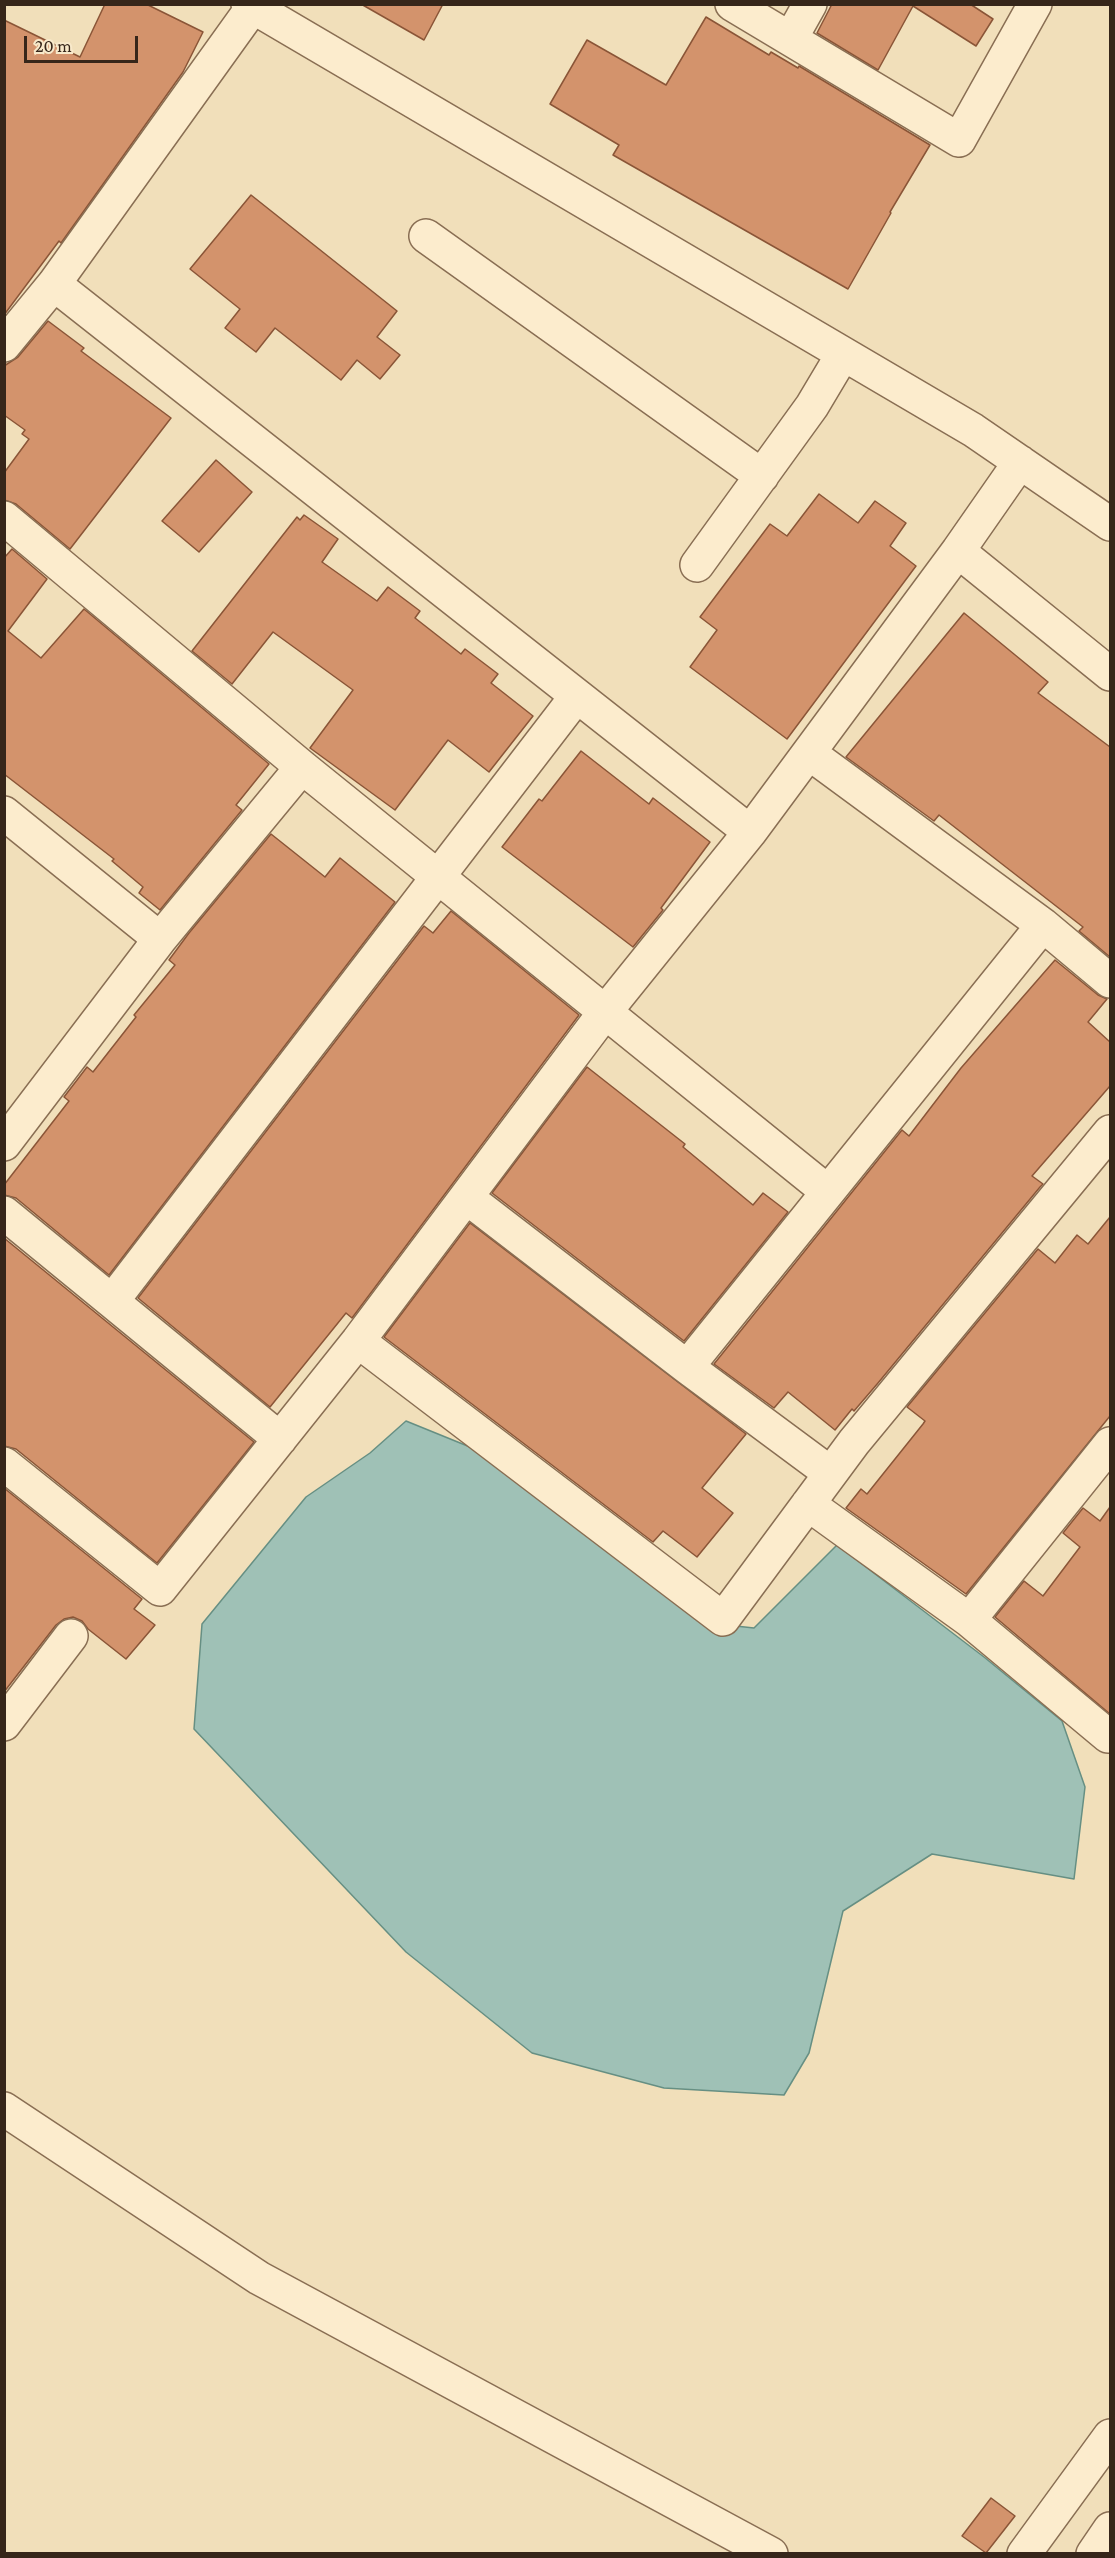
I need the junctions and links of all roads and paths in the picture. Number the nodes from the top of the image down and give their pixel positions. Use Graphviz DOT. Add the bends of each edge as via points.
graph roads {
  1 [pos="732,4"];
  2 [pos="810,4"];
  3 [pos="1035,4"];
  4 [pos="252,5"];
  5 [pos="791,38"];
  6 [pos="426,236"];
  7 [pos="54,284"];
  8 [pos="4,345"];
  9 [pos="843,354"];
  10 [pos="1020,462"];
  11 [pos="762,476"];
  12 [pos="4,518"];
  13 [pos="1110,524"];
  14 [pos="958,551"];
  15 [pos="697,565"];
  16 [pos="1110,675"];
  17 [pos="576,697"];
  18 [pos="809,753"];
  19 [pos="302,766"];
  20 [pos="4,813"];
  21 [pos="750,832"];
  22 [pos="439,877"];
  23 [pos="1043,925"];
  24 [pos="160,939"];
  25 [pos="1110,981"];
  26 [pos="605,1012"];
  27 [pos="1110,1132"];
  28 [pos="4,1144"];
  29 [pos="828,1192"];
  30 [pos="466,1197"];
  31 [pos="4,1213"];
  32 [pos="113,1300"];
  33 [pos="358,1341"];
  34 [pos="687,1367"];
  35 [pos="280,1439"];
  36 [pos="1110,1444"];
  37 [pos="4,1464"];
  38 [pos="830,1473"];
  39 [pos="808,1504"];
  40 [pos="969,1620"];
  41 [pos="71,1636"];
  42 [pos="4,1724"];
  43 [pos="1110,1733"];
  44 [pos="4,2109"];
  45 [pos="1110,2436"];
  46 [pos="1110,2529"];
  47 [pos="771,2553"];
  48 [pos="1024,2553"];
  49 [pos="1093,2553"];
  1 -- 5 [label="street"];
  2 -- 5 [label="street"];
  3 -- 5 [label="street" via="959,140"];
  4 -- 7 [label="street"];
  4 -- 9 [label="street"];
  6 -- 11 [label="street"];
  7 -- 8 [label="street"];
  7 -- 17 [label="street"];
  9 -- 10 [label="street"];
  9 -- 11 [label="street"];
  10 -- 13 [label="street"];
  10 -- 14 [label="street"];
  11 -- 15 [label="street"];
  12 -- 19 [label="street"];
  14 -- 16 [label="street"];
  14 -- 18 [label="street"];
  17 -- 21 [label="street"];
  17 -- 22 [label="street"];
  18 -- 21 [label="street"];
  18 -- 23 [label="street"];
  19 -- 22 [label="street"];
  19 -- 24 [label="street"];
  20 -- 24 [label="street"];
  21 -- 26 [label="street"];
  22 -- 26 [label="street"];
  22 -- 32 [label="street"];
  23 -- 25 [label="street"];
  23 -- 29 [label="street"];
  24 -- 28 [label="street"];
  26 -- 29 [label="street"];
  26 -- 30 [label="street"];
  27 -- 38 [label="street"];
  29 -- 34 [label="street"];
  30 -- 33 [label="street"];
  30 -- 34 [label="street"];
  31 -- 32 [label="street"];
  32 -- 35 [label="street"];
  33 -- 35 [label="street"];
  33 -- 39 [label="street" via="723,1619"];
  34 -- 38 [label="street"];
  35 -- 37 [label="street" via="160,1588"];
  36 -- 40 [label="street"];
  38 -- 39 [label="street"];
  39 -- 40 [label="street"];
  40 -- 43 [label="street" via="1108,1736"];
  41 -- 42 [label="street"];
  44 -- 47 [label="street" via="259,2277"];
  45 -- 48 [label="street"];
  46 -- 49 [label="street"];
}
